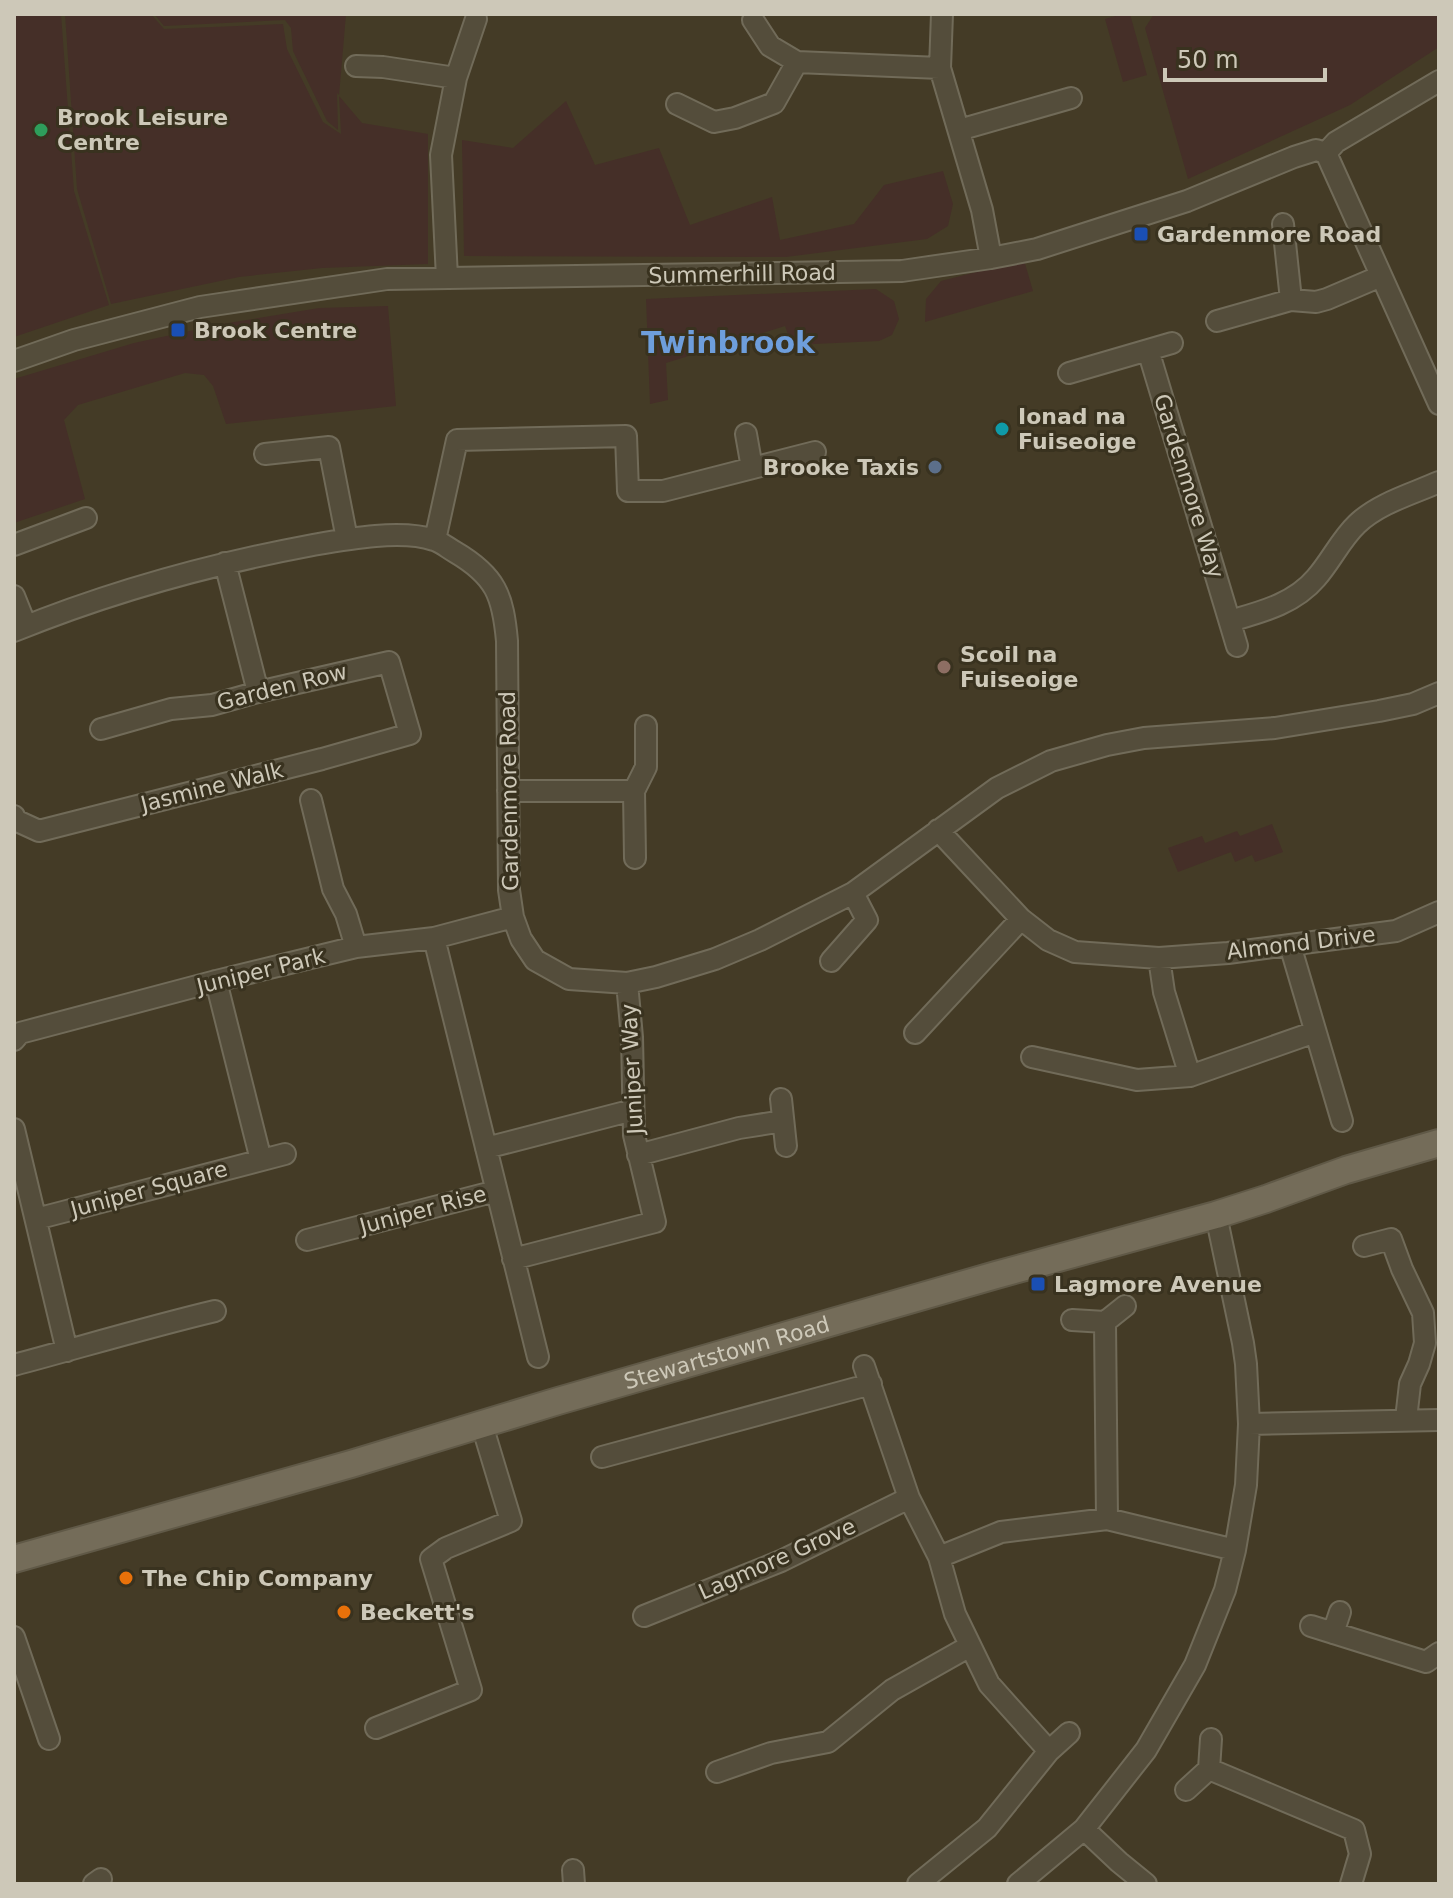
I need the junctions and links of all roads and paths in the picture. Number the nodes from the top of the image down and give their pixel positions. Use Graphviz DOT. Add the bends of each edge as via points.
graph roads {
  1 [pos="942,14"];
  2 [pos="476,19"];
  3 [pos="753,20"];
  4 [pos="797,62"];
  5 [pos="356,66"];
  6 [pos="940,68"];
  7 [pos="456,78"];
  8 [pos="1439,81"];
  9 [pos="1071,98"];
  10 [pos="677,104"];
  11 [pos="959,130"];
  12 [pos="1326,153"];
  13 [pos="1283,224"];
  14 [pos="991,258"];
  15 [pos="1381,276"];
  16 [pos="447,278"];
  17 [pos="1291,300"];
  18 [pos="1217,321"];
  19 [pos="1172,343"];
  20 [pos="1148,350"];
  21 [pos="14,361"];
  22 [pos="1069,373"];
  23 [pos="1439,404"];
  24 [pos="746,434"];
  25 [pos="815,452"];
  26 [pos="265,454"];
  27 [pos="752,468"];
  28 [pos="1439,482"];
  29 [pos="86,518"];
  30 [pos="347,539"];
  31 [pos="435,540"];
  32 [pos="14,545"];
  33 [pos="225,563"];
  34 [pos="14,596"];
  35 [pos="1230,621"];
  36 [pos="20,629"];
  37 [pos="1237,646"];
  38 [pos="258,692"];
  39 [pos="1439,693"];
  40 [pos="646,726"];
  41 [pos="101,729"];
  42 [pos="410,734"];
  43 [pos="508,791"];
  44 [pos="634,791"];
  45 [pos="311,800"];
  46 [pos="14,818"];
  47 [pos="938,830"];
  48 [pos="635,858"];
  49 [pos="853,893"];
  50 [pos="1439,912"];
  51 [pos="513,917"];
  52 [pos="1021,919"];
  53 [pos="434,938"];
  54 [pos="1290,945"];
  55 [pos="356,947"];
  56 [pos="1159,958"];
  57 [pos="831,961"];
  58 [pos="216,981"];
  59 [pos="627,983"];
  60 [pos="915,1033"];
  61 [pos="1308,1035"];
  62 [pos="14,1040"];
  63 [pos="1032,1057"];
  64 [pos="1190,1076"];
  65 [pos="781,1099"];
  66 [pos="633,1110"];
  67 [pos="783,1121"];
  68 [pos="1342,1121"];
  69 [pos="14,1129"];
  70 [pos="1439,1143"];
  71 [pos="786,1146"];
  72 [pos="486,1148"];
  73 [pos="285,1154"];
  74 [pos="638,1155"];
  75 [pos="261,1160"];
  76 [pos="496,1191"];
  77 [pos="1216,1215"];
  78 [pos="36,1219"];
  79 [pos="307,1240"];
  80 [pos="1364,1246"];
  81 [pos="513,1259"];
  82 [pos="1125,1306"];
  83 [pos="215,1311"];
  84 [pos="1072,1320"];
  85 [pos="1105,1322"];
  86 [pos="67,1351"];
  87 [pos="538,1357"];
  88 [pos="14,1365"];
  89 [pos="1406,1419"];
  90 [pos="1439,1420"];
  91 [pos="1249,1424"];
  92 [pos="482,1425"];
  93 [pos="602,1457"];
  94 [pos="909,1498"];
  95 [pos="1107,1519"];
  96 [pos="1235,1550"];
  97 [pos="939,1557"];
  98 [pos="14,1559"];
  99 [pos="1340,1612"];
  100 [pos="644,1616"];
  101 [pos="1311,1626"];
  102 [pos="1333,1633"];
  103 [pos="14,1637"];
  104 [pos="970,1646"];
  105 [pos="1439,1653"];
  106 [pos="20,1678"];
  107 [pos="376,1728"];
  108 [pos="1069,1733"];
  109 [pos="49,1739"];
  110 [pos="1211,1739"];
  111 [pos="1049,1751"];
  112 [pos="1209,1769"];
  113 [pos="717,1772"];
  114 [pos="1186,1790"];
  115 [pos="1084,1829"];
  116 [pos="918,1884"];
  117 [pos="1018,1884"];
  118 [pos="1146,1884"];
  119 [pos="1351,1884"];
  1 -- 6 [label="street"];
  2 -- 7 [label="street"];
  3 -- 4 [label="street" via="770,46"];
  4 -- 6 [label="street"];
  4 -- 10 [label="street" via="774,103 735,118 714,122"];
  5 -- 7 [label="street"];
  6 -- 11 [label="street"];
  7 -- 16 [label="street" via="441,155"];
  8 -- 12 [label="street, Summerhill Road"];
  9 -- 11 [label="street"];
  11 -- 14 [label="street"];
  12 -- 14 [label="street, Summerhill Road" via="1316,150 1187,201 1037,249"];
  12 -- 15 [label="street"];
  13 -- 17 [label="street"];
  14 -- 16 [label="street, Summerhill Road" via="902,271"];
  15 -- 17 [label="street" via="1316,302"];
  15 -- 23 [label="street"];
  16 -- 21 [label="street, Summerhill Road" via="387,279 200,307"];
  17 -- 18 [label="street"];
  19 -- 20 [label="street"];
  20 -- 22 [label="street"];
  20 -- 35 [label="street, Gardenmore Way"];
  24 -- 27 [label="street"];
  25 -- 27 [label="street"];
  26 -- 30 [label="street" via="329,447"];
  27 -- 31 [label="street" via="663,491 628,491 626,436 457,440"];
  28 -- 35 [label="street" via="1374,510 1357,523 1305,589 1269,610"];
  29 -- 32 [label="street"];
  30 -- 31 [label="street, Gardenmore Road"];
  30 -- 33 [label="street, Gardenmore Road"];
  31 -- 43 [label="street, Gardenmore Road" via="475,564 497,590 505,616"];
  33 -- 36 [label="street, Gardenmore Road"];
  33 -- 38 [label="street"];
  34 -- 36 [label="street"];
  35 -- 37 [label="street, Gardenmore Way"];
  38 -- 41 [label="street, Garden Row"];
  38 -- 42 [label="street, Garden Row" via="389,662"];
  39 -- 47 [label="street, Gardenmore Road" via="1413,704 1275,728 1107,745 1014,778"];
  40 -- 44 [label="street" via="646,767"];
  42 -- 46 [label="street, Jasmine Walk" via="39,831"];
  43 -- 44 [label="street"];
  43 -- 51 [label="street, Gardenmore Road"];
  44 -- 48 [label="street"];
  45 -- 55 [label="street" via="333,889"];
  47 -- 49 [label="street, Gardenmore Road"];
  47 -- 52 [label="street, Almond Drive"];
  49 -- 57 [label="street" via="867,920"];
  49 -- 59 [label="street, Gardenmore Road" via="715,959"];
  50 -- 54 [label="street, Almond Drive" via="1396,931"];
  51 -- 53 [label="street, Juniper Park"];
  51 -- 59 [label="street, Gardenmore Road" via="535,960 569,979"];
  52 -- 56 [label="street, Almond Drive" via="1075,952"];
  52 -- 60 [label="street"];
  53 -- 55 [label="street, Juniper Park"];
  53 -- 72 [label="street, Juniper Rise"];
  54 -- 56 [label="street, Almond Drive"];
  54 -- 61 [label="street"];
  55 -- 58 [label="street, Juniper Park"];
  56 -- 64 [label="street"];
  58 -- 62 [label="street, Juniper Park" via="20,1033"];
  58 -- 75 [label="street"];
  59 -- 66 [label="street, Juniper Way"];
  61 -- 64 [label="street"];
  61 -- 68 [label="street"];
  63 -- 64 [label="street" via="1137,1080"];
  65 -- 67 [label="street"];
  66 -- 72 [label="street, Juniper Rise"];
  66 -- 74 [label="street, Juniper Way"];
  67 -- 71 [label="street"];
  67 -- 74 [label="street, Juniper Way"];
  69 -- 78 [label="street"];
  70 -- 77 [label="main road, Stewartstown Road"];
  72 -- 76 [label="street, Juniper Rise"];
  73 -- 75 [label="street, Juniper Square"];
  74 -- 81 [label="street, Juniper Way" via="655,1222"];
  75 -- 78 [label="street, Juniper Square"];
  76 -- 79 [label="street, Juniper Rise"];
  76 -- 81 [label="street"];
  77 -- 91 [label="street" via="1243,1343"];
  77 -- 92 [label="main road, Stewartstown Road"];
  78 -- 86 [label="street"];
  80 -- 89 [label="street" via="1391,1239 1423,1313 1425,1343 1410,1384"];
  81 -- 87 [label="street"];
  82 -- 85 [label="street"];
  83 -- 86 [label="street"];
  84 -- 85 [label="street"];
  85 -- 95 [label="street"];
  86 -- 88 [label="street"];
  89 -- 90 [label="street"];
  89 -- 91 [label="street"];
  91 -- 96 [label="street"];
  92 -- 98 [label="main road, Stewartstown Road"];
  92 -- 107 [label="street" via="511,1521 431,1559 471,1690"];
  93 -- 94 [label="street" via="868,1375"];
  94 -- 97 [label="street"];
  94 -- 100 [label="street, Lagmore Grove" via="781,1561"];
  95 -- 96 [label="street"];
  95 -- 97 [label="street" via="1001,1532"];
  96 -- 115 [label="street" via="1195,1665 1146,1750"];
  97 -- 104 [label="street"];
  99 -- 102 [label="street"];
  101 -- 102 [label="street"];
  102 -- 105 [label="street" via="1426,1662"];
  103 -- 106 [label="street"];
  104 -- 111 [label="street" via="989,1684"];
  104 -- 113 [label="street" via="892,1690 828,1742 771,1753"];
  106 -- 109 [label="street"];
  108 -- 111 [label="street"];
  110 -- 112 [label="street"];
  111 -- 116 [label="street" via="987,1828"];
  112 -- 114 [label="street"];
  112 -- 119 [label="street" via="1354,1830 1360,1854"];
  115 -- 117 [label="street"];
  115 -- 118 [label="street"];
}
